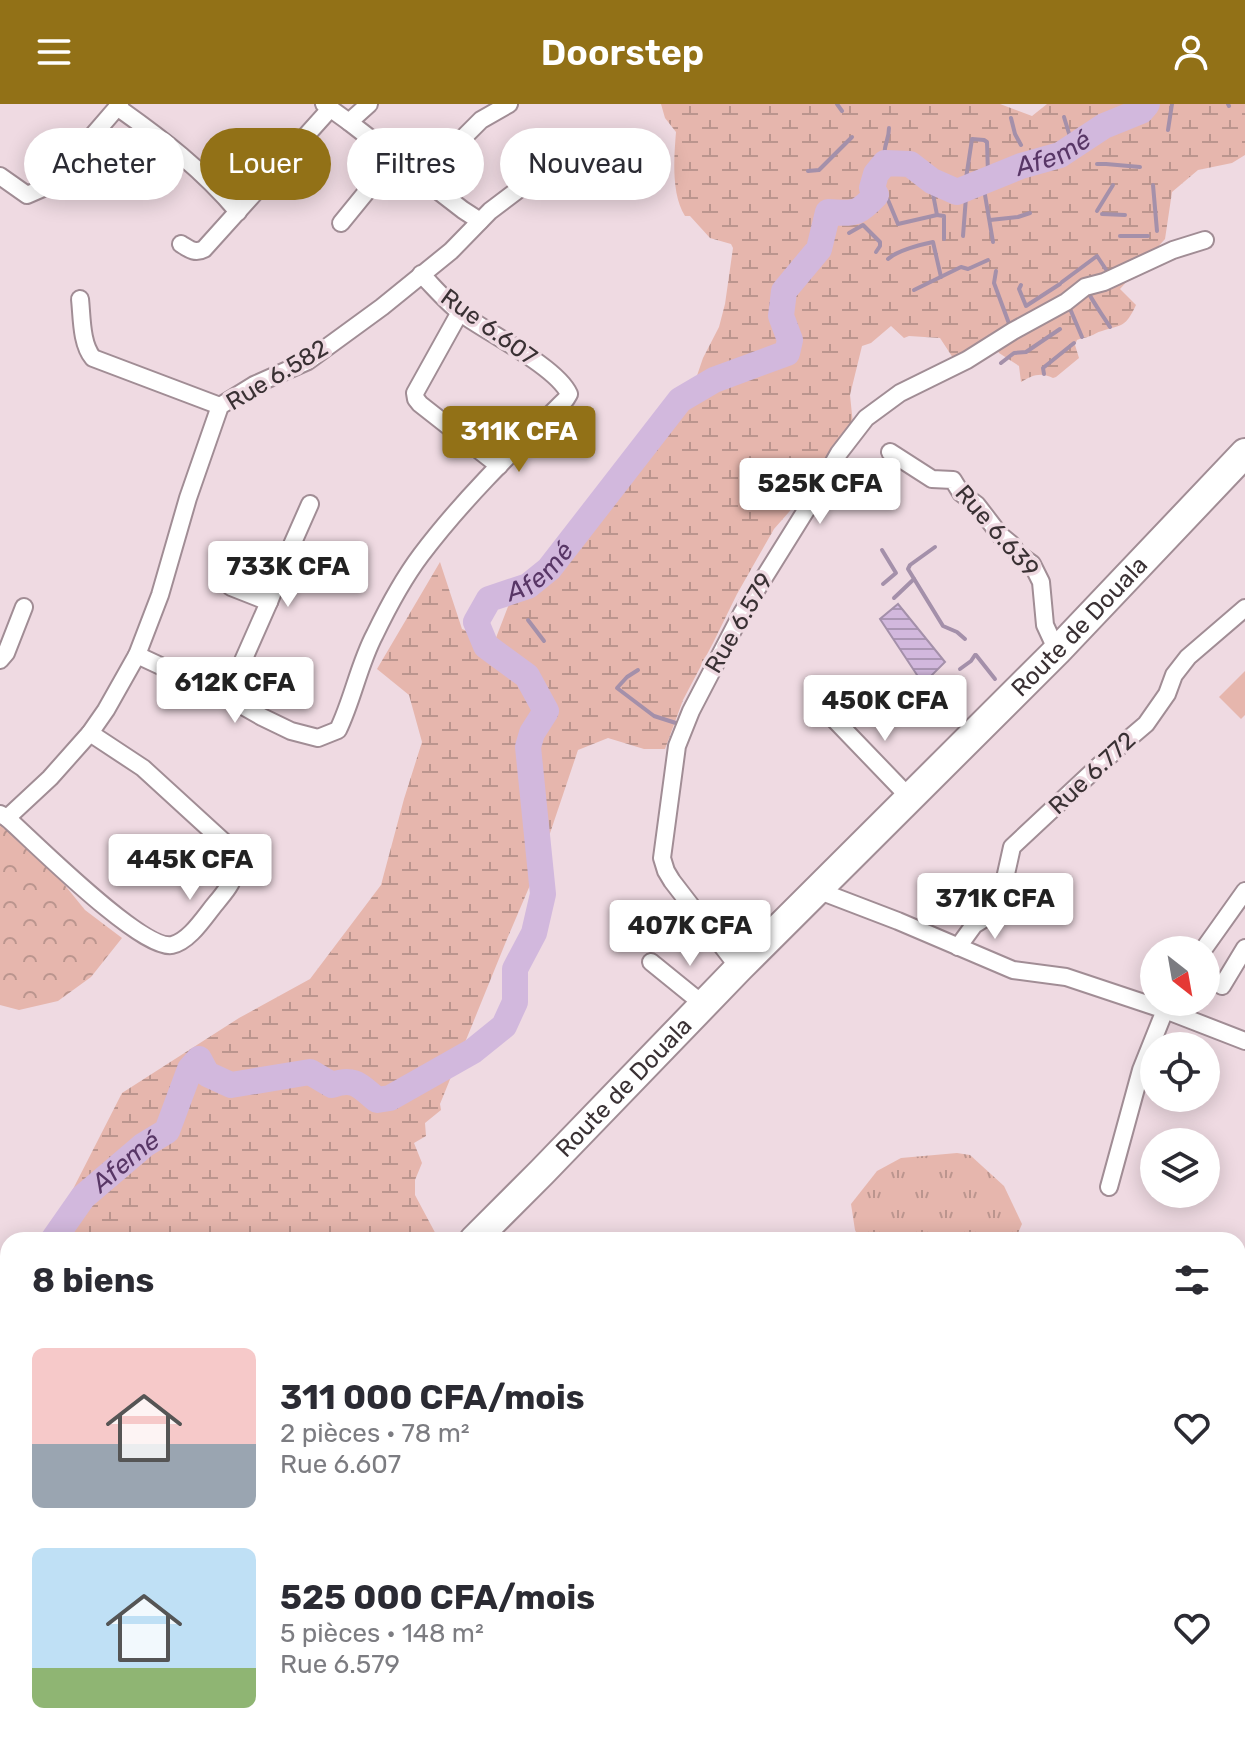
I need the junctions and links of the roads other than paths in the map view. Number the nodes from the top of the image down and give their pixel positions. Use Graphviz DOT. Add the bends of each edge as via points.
graph roads {
  1 [pos="369,104"];
  2 [pos="509,104"];
  3 [pos="118,106"];
  4 [pos="327,106"];
  5 [pos="349,122"];
  6 [pos="356,128"];
  7 [pos="473,128"];
  8 [pos="0,176"];
  9 [pos="360,200"];
  10 [pos="450,200"];
  11 [pos="505,200"];
  12 [pos="238,212"];
  13 [pos="480,221"];
  14 [pos="341,223"];
  15 [pos="1205,240"];
  16 [pos="181,244"];
  17 [pos="421,274"];
  18 [pos="80,299"];
  19 [pos="460,312"];
  20 [pos="220,406"];
  21 [pos="890,452"];
  22 [pos="1245,453"];
  23 [pos="499,466"];
  24 [pos="310,504"];
  25 [pos="231,587"];
  26 [pos="269,602"];
  27 [pos="24,607"];
  28 [pos="1245,608"];
  29 [pos="1057,651"];
  30 [pos="137,655"];
  31 [pos="0,660"];
  32 [pos="227,697"];
  33 [pos="832,717"];
  34 [pos="90,733"];
  35 [pos="909,797"];
  36 [pos="4,816"];
  37 [pos="817,890"];
  38 [pos="1245,891"];
  39 [pos="1213,936"];
  40 [pos="958,947"];
  41 [pos="1245,948"];
  42 [pos="651,962"];
  43 [pos="739,968"];
  44 [pos="1222,986"];
  45 [pos="1140,998"];
  46 [pos="704,1005"];
  47 [pos="1164,1016"];
  48 [pos="1190,1016"];
  49 [pos="1245,1041"];
  50 [pos="1109,1187"];
  51 [pos="482,1232"];
  1 -- 5 [label="street"];
  2 -- 7 [label="street"];
  3 -- 8 [label="street" via="50,185 27,195"];
  3 -- 12 [label="street" via="171,147"];
  4 -- 5 [label="street"];
  4 -- 12 [label="street"];
  5 -- 6 [label="street"];
  9 -- 14 [label="street"];
  10 -- 13 [label="street"];
  11 -- 13 [label="street, Rue 6.582"];
  12 -- 16 [label="street" via="204,249 192,251"];
  13 -- 17 [label="street, Rue 6.582"];
  15 -- 43 [label="street, Rue 6.579" via="1085,287 967,360 900,393 866,418 839,453 729,637 677,746 662,858 672,881"];
  17 -- 19 [label="street, Rue 6.607"];
  17 -- 20 [label="street, Rue 6.582" via="308,361"];
  18 -- 20 [label="street" via="86,345 93,358"];
  19 -- 23 [label="street" via="416,399"];
  19 -- 23 [label="street, Rue 6.607" via="529,357 569,394"];
  20 -- 30 [label="street, Rue 6.582"];
  21 -- 29 [label="street, Rue 6.639" via="932,479 953,480 1032,564 1041,582 1045,625"];
  22 -- 29 [label="highway, Route de Douala"];
  23 -- 32 [label="street, Rue 6.607" via="420,557 391,603 372,638 338,730 318,738 303,735"];
  24 -- 26 [label="street"];
  25 -- 26 [label="street"];
  26 -- 32 [label="street"];
  27 -- 31 [label="street"];
  28 -- 40 [label="street, Rue 6.772" via="1188,657 1146,724 1012,847 998,910 974,925"];
  29 -- 35 [label="highway, Route de Douala"];
  30 -- 32 [label="street"];
  30 -- 34 [label="street, Rue 6.582"];
  33 -- 35 [label="street"];
  34 -- 36 [label="street, Rue 6.582" via="50,778"];
  34 -- 36 [label="street" via="143,768 233,856 236,873 227,890 188,935 168,946 155,942 108,909"];
  35 -- 37 [label="highway, Route de Douala"];
  37 -- 40 [label="street"];
  37 -- 43 [label="highway, Route de Douala"];
  38 -- 39 [label="street"];
  40 -- 45 [label="street" via="1013,970 1066,977"];
  41 -- 44 [label="street"];
  42 -- 46 [label="street"];
  43 -- 46 [label="highway, Route de Douala"];
  46 -- 51 [label="highway, Route de Douala"];
  47 -- 50 [label="street" via="1141,1070"];
  48 -- 49 [label="street"];
}
